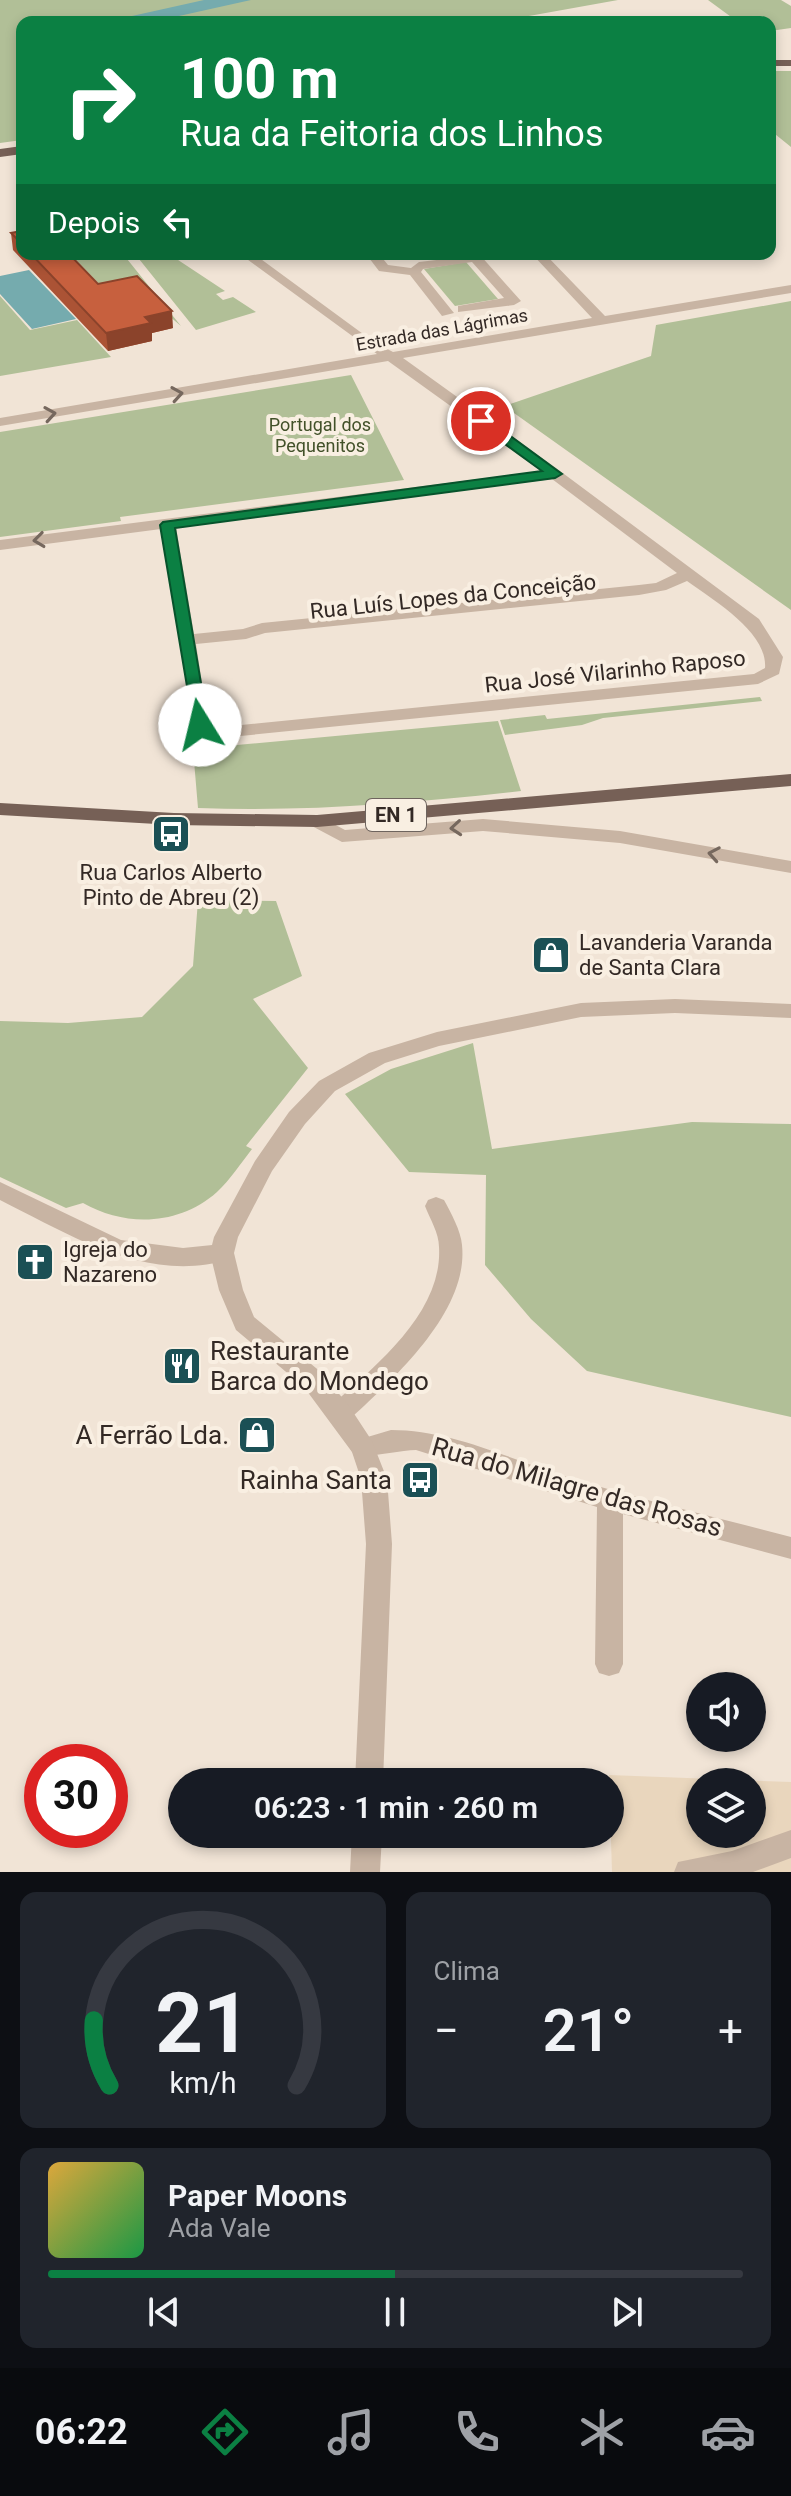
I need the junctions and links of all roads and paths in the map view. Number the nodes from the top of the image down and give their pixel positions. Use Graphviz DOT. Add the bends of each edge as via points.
graph roads {
  1 [pos="253,260"];
  2 [pos="377,260"];
  3 [pos="461,260"];
  4 [pos="477,260"];
  5 [pos="544,260"];
  6 [pos="414,272"];
  7 [pos="791,289"];
  8 [pos="463,309"];
  9 [pos="447,313"];
  10 [pos="601,320"];
  11 [pos="392,357"];
  12 [pos="0,422"];
  13 [pos="555,474"];
  14 [pos="168,525"];
  15 [pos="0,545"];
  16 [pos="689,574"];
  17 [pos="186,640"];
  18 [pos="791,780"];
  19 [pos="0,809"];
  20 [pos="317,821"];
  21 [pos="791,867"];
  22 [pos="791,1011"];
  23 [pos="0,1190"];
  24 [pos="436,1206"];
  25 [pos="222,1253"];
  26 [pos="340,1413"];
  27 [pos="363,1448"];
  28 [pos="610,1500"];
  29 [pos="791,1548"];
  30 [pos="609,1664"];
  31 [pos="370,1768"];
  32 [pos="791,1844"];
  33 [pos="366,1848"];
  34 [pos="365,1872"];
  35 [pos="689,1872"];
  1 -- 11 [label="street, Rua José Vilarinho Raposo"];
  2 -- 6 [label="street" via="384,268"];
  3 -- 6 [label="street" via="419,266"];
  4 -- 8 [label="street" via="514,301"];
  5 -- 10 [label="street"];
  6 -- 9 [label="street"];
  7 -- 10 [label="street, Estrada das Lágrimas"];
  10 -- 11 [label="street, Estrada das Lágrimas"];
  12 -- 11 [label="street, Estrada das Lágrimas, one-way"];
  11 -- 13 [label="street, Rua José Vilarinho Raposo"];
  13 -- 14 [label="street"];
  13 -- 16 [label="street, Rua José Vilarinho Raposo"];
  14 -- 15 [label="street, one-way"];
  14 -- 17 [label="street"];
  16 -- 17 [label="street, Rua Luís Lopes da Conceição" via="643,600"];
  16 -- 17 [label="street, Rua José Vilarinho Raposo" via="753,623 774,657 773,670 758,679 220,733 200,725"];
  18 -- 20 [label="main road, EN 1"];
  19 -- 20 [label="main road, EN 1"];
  21 -- 20 [label="street, one-way" via="620,837 483,825 342,836"];
  22 -- 25 [label="street" via="675,1006 581,1010 437,1039 377,1058 327,1086 297,1118 263,1167"];
  23 -- 25 [label="street" via="117,1248 183,1257"];
  24 -- 26 [label="street" via="451,1246 439,1299 397,1358"];
  25 -- 26 [label="street" via="244,1323 313,1380"];
  26 -- 27 [label="street"];
  27 -- 28 [label="street, Rua do Milagre das Rosas" via="416,1440"];
  27 -- 31 [label="street" via="374,1479 379,1544"];
  28 -- 29 [label="street, Rua do Milagre das Rosas"];
  28 -- 30 [label="street"];
  32 -- 35 [label="street" via="732,1865"];
  33 -- 34 [label="street"];
}
